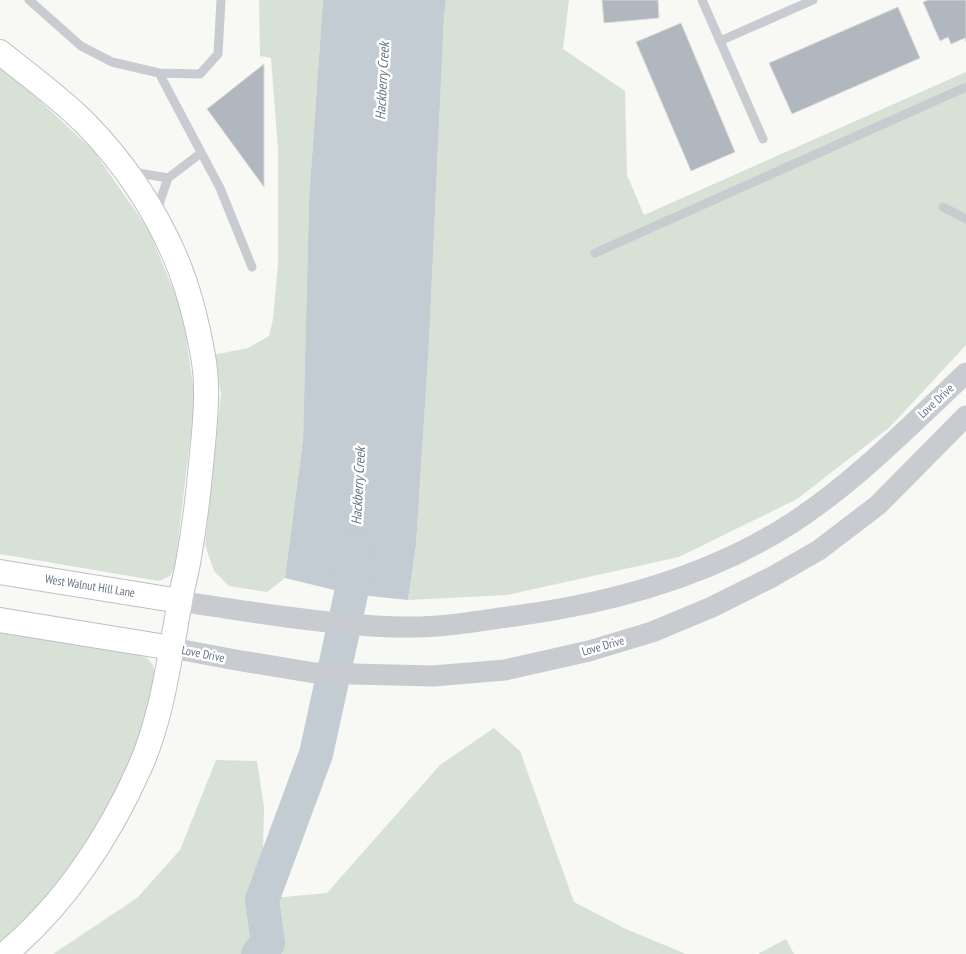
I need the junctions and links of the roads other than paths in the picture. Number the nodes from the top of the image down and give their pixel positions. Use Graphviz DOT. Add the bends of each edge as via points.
graph roads {
  1 [pos="29,0"];
  2 [pos="221,0"];
  3 [pos="702,0"];
  4 [pos="812,0"];
  5 [pos="720,41"];
  6 [pos="0,52"];
  7 [pos="159,73"];
  8 [pos="966,87"];
  9 [pos="763,139"];
  10 [pos="201,153"];
  11 [pos="124,170"];
  12 [pos="168,178"];
  13 [pos="943,207"];
  14 [pos="966,219"];
  15 [pos="158,220"];
  16 [pos="595,253"];
  17 [pos="252,267"];
  18 [pos="966,373"];
  19 [pos="966,416"];
  20 [pos="0,572"];
  21 [pos="180,601"];
  22 [pos="0,620"];
  23 [pos="172,648"];
  24 [pos="4,954"];
  1 -- 7 [label="lane" via="81,46 112,62"];
  2 -- 7 [label="lane" via="218,54 200,74"];
  3 -- 5 [label="lane"];
  4 -- 5 [label="lane"];
  5 -- 9 [label="lane"];
  6 -- 11 [label="main road" via="86,124"];
  7 -- 10 [label="lane"];
  8 -- 16 [label="lane"];
  10 -- 12 [label="lane"];
  10 -- 17 [label="lane" via="220,188"];
  11 -- 12 [label="lane"];
  11 -- 15 [label="main road"];
  12 -- 15 [label="lane"];
  13 -- 14 [label="lane"];
  15 -- 21 [label="main road" via="191,302 204,358 206,418 196,511"];
  18 -- 21 [label="street, Love Drive" via="896,439 793,522 745,550 682,578 542,613 474,623 404,628 322,622"];
  19 -- 23 [label="street, Love Drive" via="878,505 819,550 712,607 652,632 589,651 505,670 434,676 314,673"];
  20 -- 21 [label="main road, West Walnut Hill Lane"];
  21 -- 23 [label="main road"];
  22 -- 23 [label="main road"];
  23 -- 24 [label="main road" via="161,707 141,766 114,820 60,898"];
}
